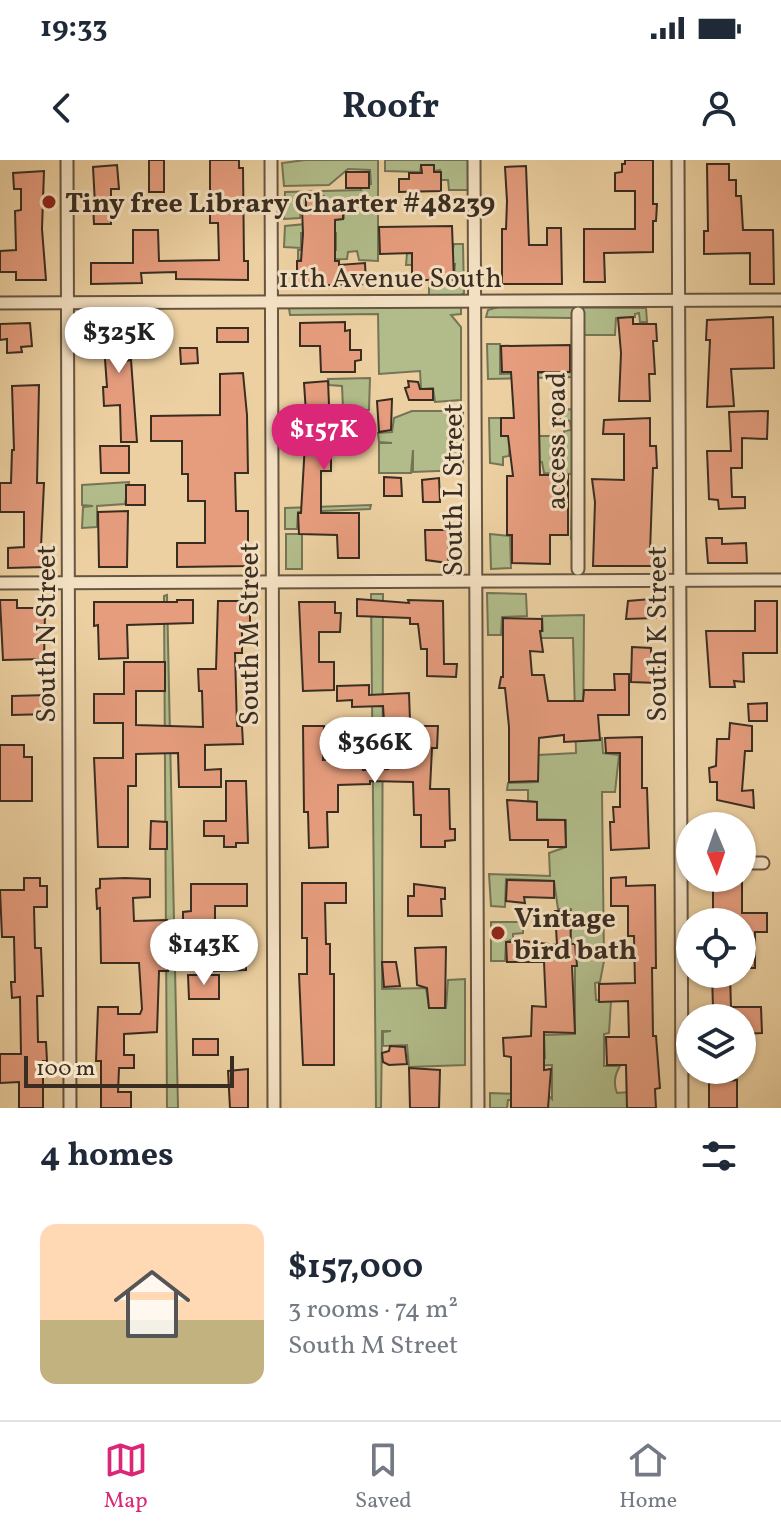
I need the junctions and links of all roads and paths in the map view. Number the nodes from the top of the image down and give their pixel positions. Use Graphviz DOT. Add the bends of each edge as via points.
graph roads {
  1 [pos="67,160"];
  2 [pos="271,160"];
  3 [pos="474,160"];
  4 [pos="678,160"];
  5 [pos="679,300"];
  6 [pos="781,300"];
  7 [pos="475,301"];
  8 [pos="271,302"];
  9 [pos="0,303"];
  10 [pos="67,303"];
  11 [pos="578,313"];
  12 [pos="578,569"];
  13 [pos="781,580"];
  14 [pos="476,581"];
  15 [pos="680,581"];
  16 [pos="272,582"];
  17 [pos="0,583"];
  18 [pos="68,583"];
  19 [pos="685,812"];
  20 [pos="756,863"];
  21 [pos="763,863"];
  22 [pos="686,892"];
  23 [pos="70,1108"];
  24 [pos="274,1108"];
  25 [pos="478,1108"];
  26 [pos="682,1108"];
  1 -- 10 [label="street, South N Street"];
  2 -- 8 [label="street, South M Street"];
  3 -- 7 [label="street, South L Street"];
  4 -- 5 [label="street, South K Street"];
  5 -- 6 [label="street, 11th Avenue South"];
  5 -- 7 [label="street, 11th Avenue South"];
  5 -- 15 [label="street, South K Street"];
  7 -- 8 [label="street, 11th Avenue South"];
  7 -- 14 [label="street, South L Street"];
  8 -- 10 [label="street, 11th Avenue South"];
  8 -- 16 [label="street, South M Street"];
  9 -- 10 [label="street, 11th Avenue South"];
  10 -- 18 [label="street, South N Street"];
  11 -- 12 [label="street, access road"];
  13 -- 15 [label="street"];
  14 -- 15 [label="street"];
  14 -- 16 [label="street"];
  14 -- 25 [label="street, South L Street"];
  15 -- 19 [label="street, South K Street"];
  16 -- 18 [label="street"];
  16 -- 24 [label="street, South M Street"];
  17 -- 18 [label="street"];
  18 -- 23 [label="street, South N Street"];
  20 -- 21 [label="street"];
  22 -- 26 [label="street, South K Street"];
}
